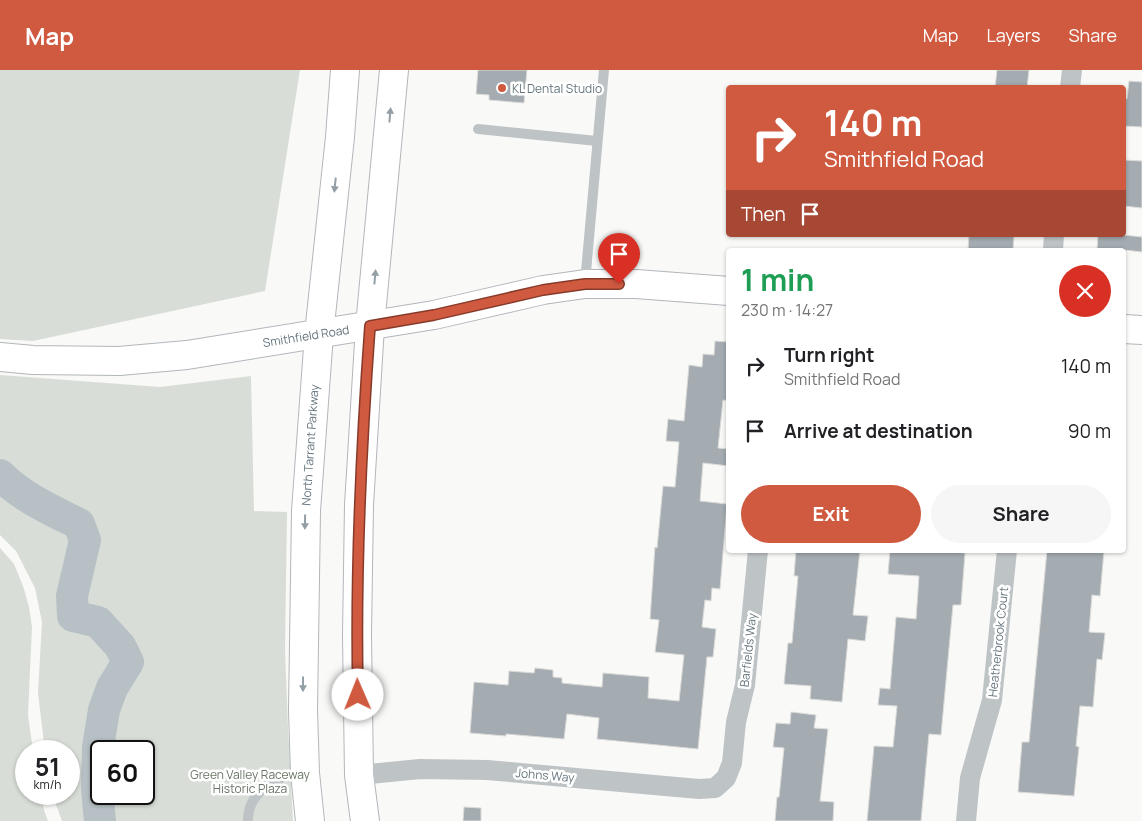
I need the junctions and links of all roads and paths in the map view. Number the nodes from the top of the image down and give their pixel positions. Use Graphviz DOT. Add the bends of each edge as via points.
graph roads {
  1 [pos="345,70"];
  2 [pos="394,70"];
  3 [pos="604,70"];
  4 [pos="1072,70"];
  5 [pos="1070,85"];
  6 [pos="478,129"];
  7 [pos="597,141"];
  8 [pos="585,284"];
  9 [pos="726,291"];
  10 [pos="370,326"];
  11 [pos="1126,329"];
  12 [pos="1142,330"];
  13 [pos="319,334"];
  14 [pos="0,357"];
  15 [pos="758,553"];
  16 [pos="1007,553"];
  17 [pos="305,773"];
  18 [pos="359,775"];
  19 [pos="726,778"];
  20 [pos="248,821"];
  21 [pos="310,821"];
  22 [pos="365,821"];
  23 [pos="966,821"];
  1 -- 13 [label="main road, North Tarrant Parkway, one-way"];
  10 -- 2 [label="main road, one-way"];
  3 -- 7 [label="lane"];
  4 -- 5 [label="street"];
  6 -- 7 [label="lane"];
  7 -- 8 [label="lane"];
  8 -- 9 [label="main road, Smithfield Road"];
  8 -- 10 [label="main road, Smithfield Road"];
  10 -- 13 [label="main road, Smithfield Road"];
  10 -- 18 [label="main road" via="359,514"];
  11 -- 12 [label="main road"];
  13 -- 14 [label="main road, Smithfield Road" via="187,355 119,361"];
  13 -- 17 [label="main road, North Tarrant Parkway, one-way" via="306,511 302,681"];
  15 -- 19 [label="street, Barfields Way" via="745,685 736,722 732,763"];
  16 -- 23 [label="street, Heatherbrook Court" via="992,700 970,778"];
  17 -- 20 [label="lane" via="284,776 269,784 254,798"];
  17 -- 21 [label="main road, North Tarrant Parkway"];
  18 -- 19 [label="street, Johns Way" via="420,768 487,770 699,789 716,788"];
  18 -- 22 [label="main road"];
}
